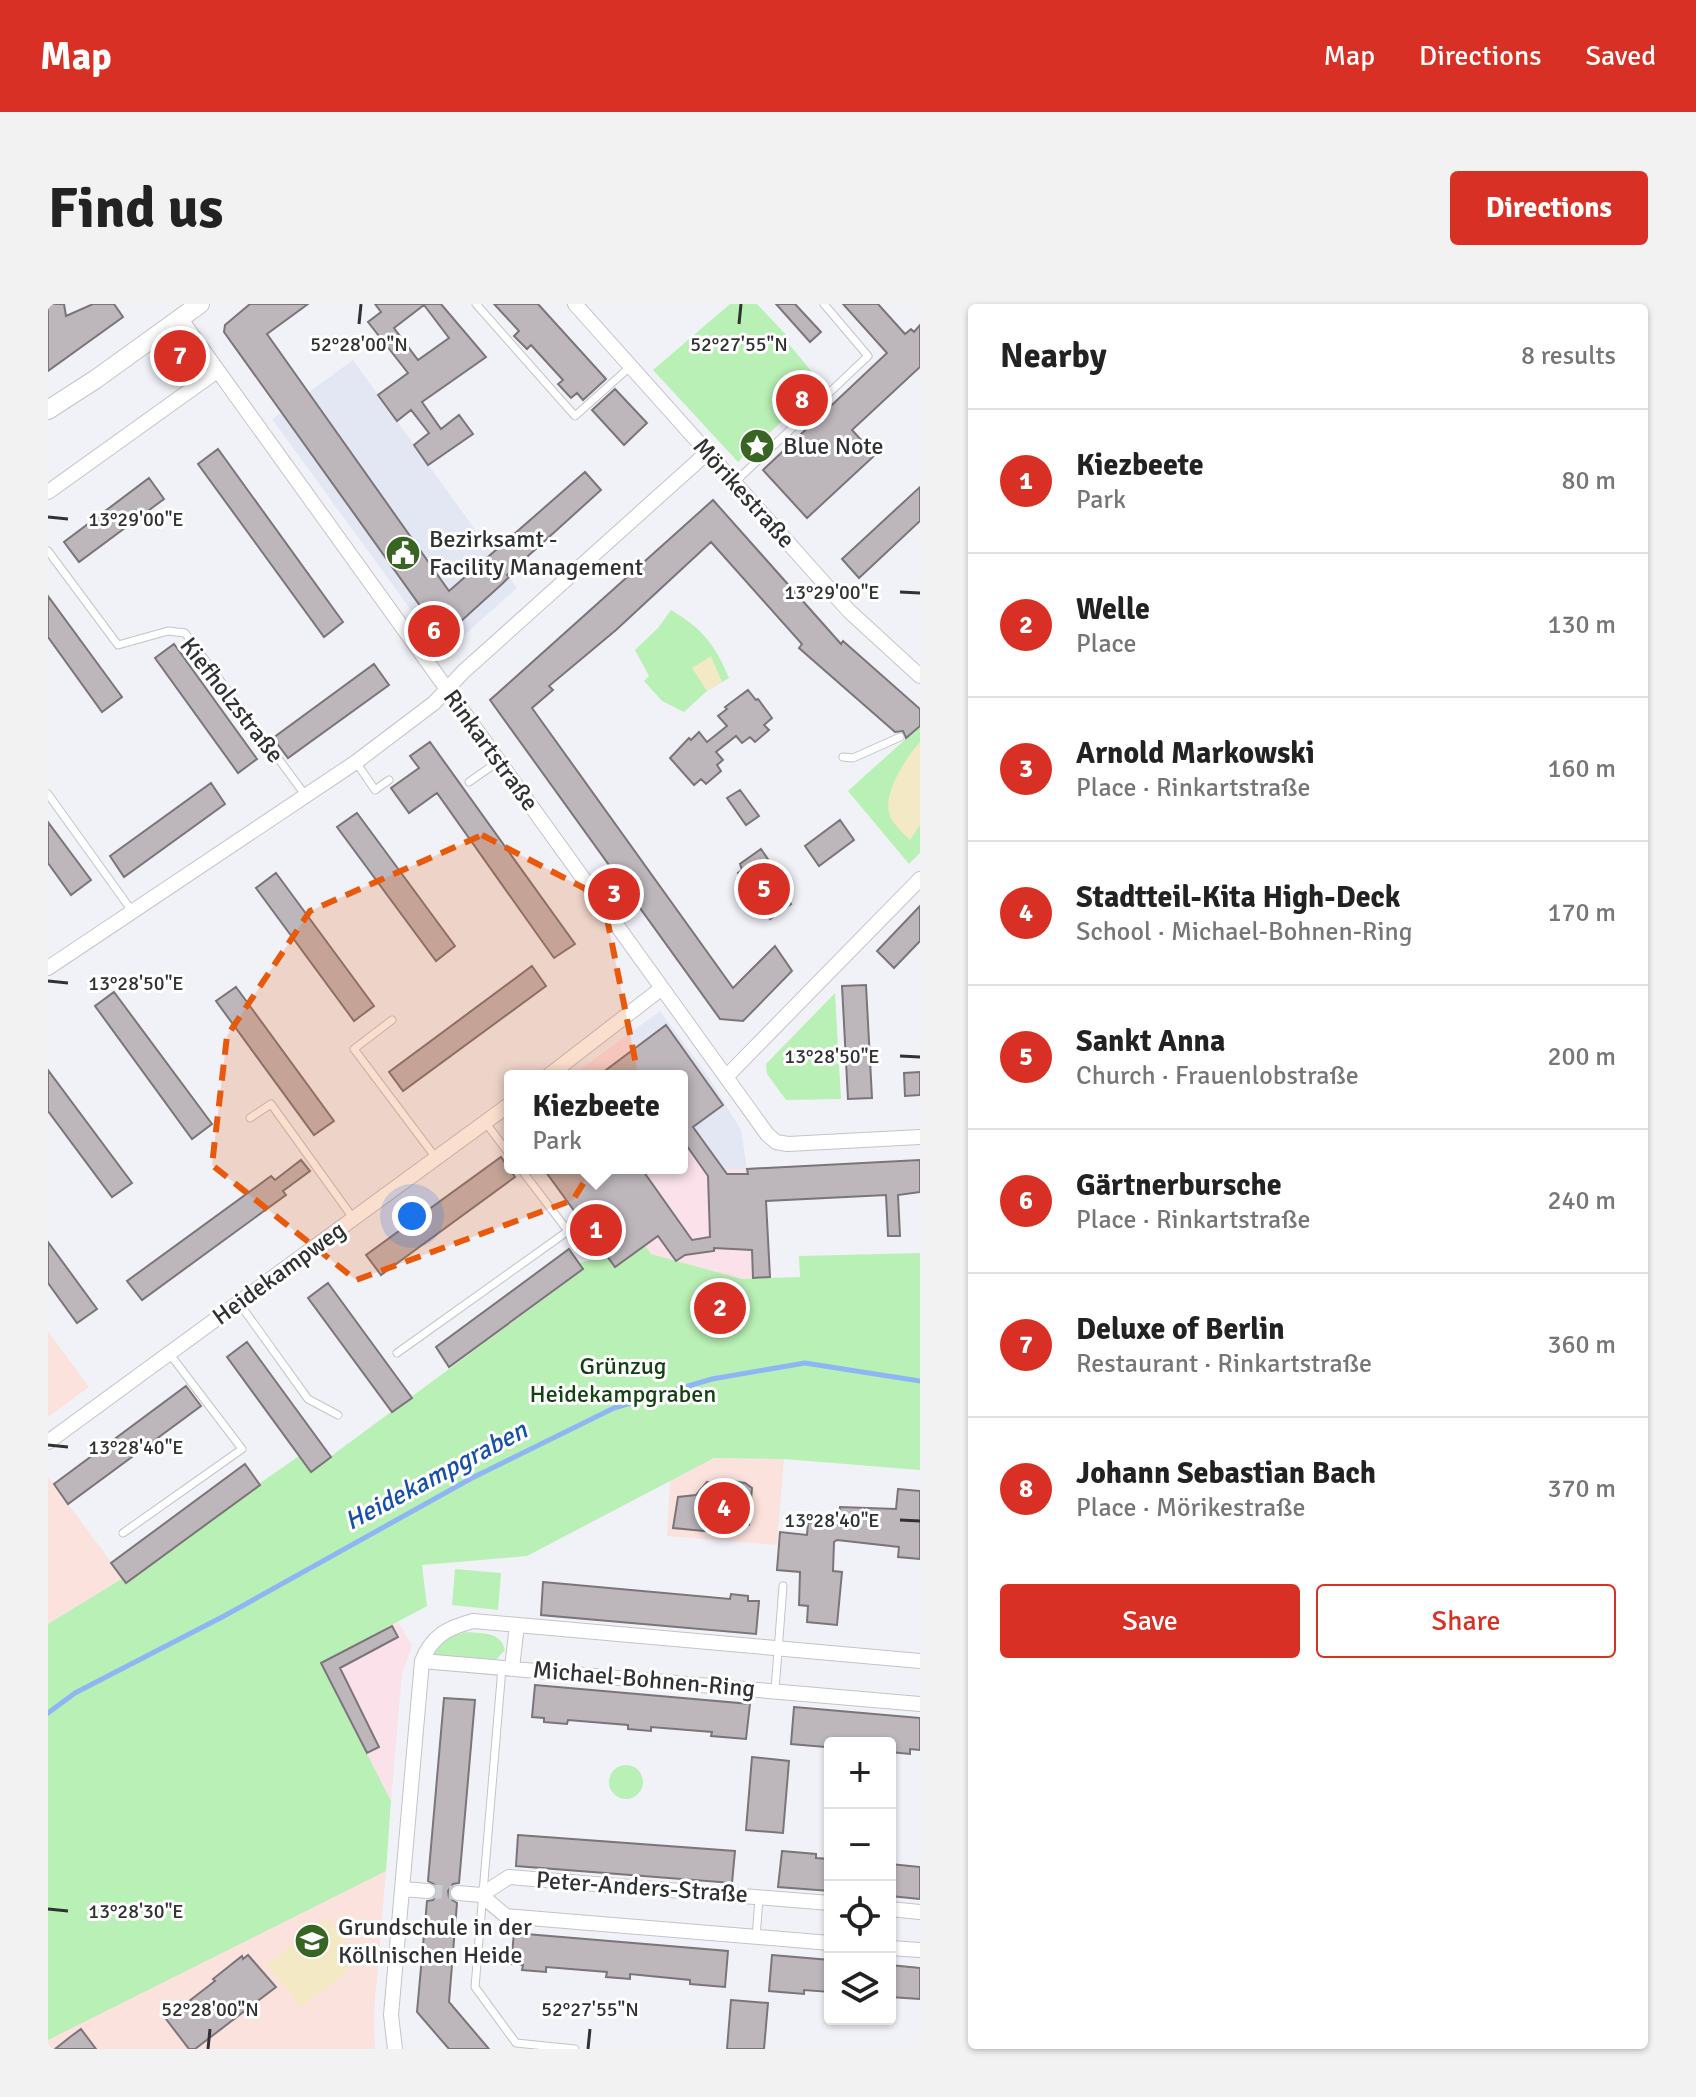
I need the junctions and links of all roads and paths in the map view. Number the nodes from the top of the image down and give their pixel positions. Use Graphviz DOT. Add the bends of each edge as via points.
graph roads {
  1 [pos="200,304"];
  2 [pos="476,304"];
  3 [pos="575,304"];
  4 [pos="824,304"];
  5 [pos="180,318"];
  6 [pos="631,366"];
  7 [pos="217,371"];
  8 [pos="48,410"];
  9 [pos="708,452"];
  10 [pos="735,482"];
  11 [pos="48,492"];
  12 [pos="48,551"];
  13 [pos="920,676"];
  14 [pos="447,689"];
  15 [pos="900,737"];
  16 [pos="843,757"];
  17 [pos="499,761"];
  18 [pos="356,762"];
  19 [pos="389,780"];
  20 [pos="469,782"];
  21 [pos="48,794"];
  22 [pos="306,796"];
  23 [pos="920,879"];
  24 [pos="132,911"];
  25 [pos="48,968"];
  26 [pos="662,988"];
  27 [pos="392,1020"];
  28 [pos="556,1070"];
  29 [pos="726,1077"];
  30 [pos="504,1108"];
  31 [pos="250,1118"];
  32 [pos="485,1122"];
  33 [pos="920,1137"];
  34 [pos="504,1147"];
  35 [pos="436,1158"];
  36 [pos="525,1174"];
  37 [pos="353,1218"];
  38 [pos="239,1303"];
  39 [pos="169,1353"];
  40 [pos="397,1353"];
  41 [pos="338,1415"];
  42 [pos="48,1442"];
  43 [pos="123,1533"];
  44 [pos="783,1586"];
  45 [pos="517,1625"];
  46 [pos="778,1649"];
  47 [pos="422,1661"];
  48 [pos="920,1661"];
  49 [pos="507,1668"];
  50 [pos="775,1690"];
  51 [pos="920,1704"];
  52 [pos="402,1889"];
  53 [pos="428,1891"];
  54 [pos="458,1893"];
  55 [pos="481,1895"];
  56 [pos="760,1896"];
  57 [pos="824,1902"];
  58 [pos="896,1910"];
  59 [pos="920,1912"];
  60 [pos="756,1938"];
  61 [pos="824,1943"];
  62 [pos="896,1948"];
  63 [pos="920,1950"];
  64 [pos="395,2049"];
  65 [pos="575,2049"];
  1 -- 5 [label="street"];
  2 -- 6 [label="lane" via="575,416"];
  3 -- 6 [label="street, Mörikestraße"];
  4 -- 10 [label="lane" via="868,356"];
  5 -- 7 [label="street, Rinkartstraße"];
  5 -- 8 [label="street"];
  6 -- 9 [label="street, Mörikestraße"];
  7 -- 11 [label="street"];
  7 -- 14 [label="street, Rinkartstraße"];
  9 -- 10 [label="street, Mörikestraße"];
  9 -- 14 [label="street"];
  10 -- 13 [label="street, Mörikestraße" via="849,611"];
  12 -- 22 [label="lane, Kiefholzstraße" via="118,645 168,631 185,633"];
  14 -- 17 [label="street, Rinkartstraße"];
  14 -- 18 [label="street"];
  15 -- 16 [label="lane" via="853,758"];
  17 -- 20 [label="lane"];
  17 -- 26 [label="street, Rinkartstraße"];
  18 -- 19 [label="lane" via="375,790"];
  18 -- 22 [label="street"];
  21 -- 24 [label="lane"];
  22 -- 24 [label="street"];
  23 -- 29 [label="street"];
  24 -- 25 [label="street"];
  26 -- 28 [label="street"];
  26 -- 29 [label="street"];
  27 -- 35 [label="lane" via="354,1049"];
  29 -- 33 [label="street" via="776,1142"];
  30 -- 32 [label="street, Heidekampweg"];
  31 -- 37 [label="lane" via="271,1104"];
  32 -- 34 [label="lane"];
  32 -- 35 [label="street, Heidekampweg"];
  35 -- 37 [label="street, Heidekampweg"];
  36 -- 40 [label="lane" via="568,1231"];
  37 -- 38 [label="street, Heidekampweg"];
  38 -- 39 [label="street, Heidekampweg"];
  38 -- 41 [label="lane" via="308,1399"];
  39 -- 42 [label="street, Heidekampweg"];
  39 -- 43 [label="lane" via="242,1449"];
  44 -- 46 [label="lane, Michael-Bohnen-Ring"];
  45 -- 46 [label="street, Michael-Bohnen-Ring"];
  45 -- 47 [label="street, Michael-Bohnen-Ring" via="473,1621 448,1628 429,1645"];
  45 -- 49 [label="street, Michael-Bohnen-Ring"];
  46 -- 48 [label="street, Michael-Bohnen-Ring"];
  46 -- 50 [label="lane, Michael-Bohnen-Ring"];
  47 -- 49 [label="street, Michael-Bohnen-Ring"];
  47 -- 52 [label="street"];
  49 -- 50 [label="street, Michael-Bohnen-Ring"];
  49 -- 55 [label="lane"];
  50 -- 51 [label="street, Michael-Bohnen-Ring"];
  52 -- 53 [label="street"];
  52 -- 64 [label="street" via="391,2015"];
  54 -- 55 [label="street, Peter-Anders-Straße"];
  55 -- 56 [label="street, Peter-Anders-Straße" via="509,1877"];
  55 -- 60 [label="street, Peter-Anders-Straße" via="506,1916"];
  55 -- 65 [label="lane" via="475,1987 516,2043"];
  56 -- 57 [label="street, Peter-Anders-Straße"];
  56 -- 60 [label="lane, Peter-Anders-Straße"];
  58 -- 59 [label="street"];
  60 -- 61 [label="street, Peter-Anders-Straße"];
  62 -- 63 [label="street"];
}
